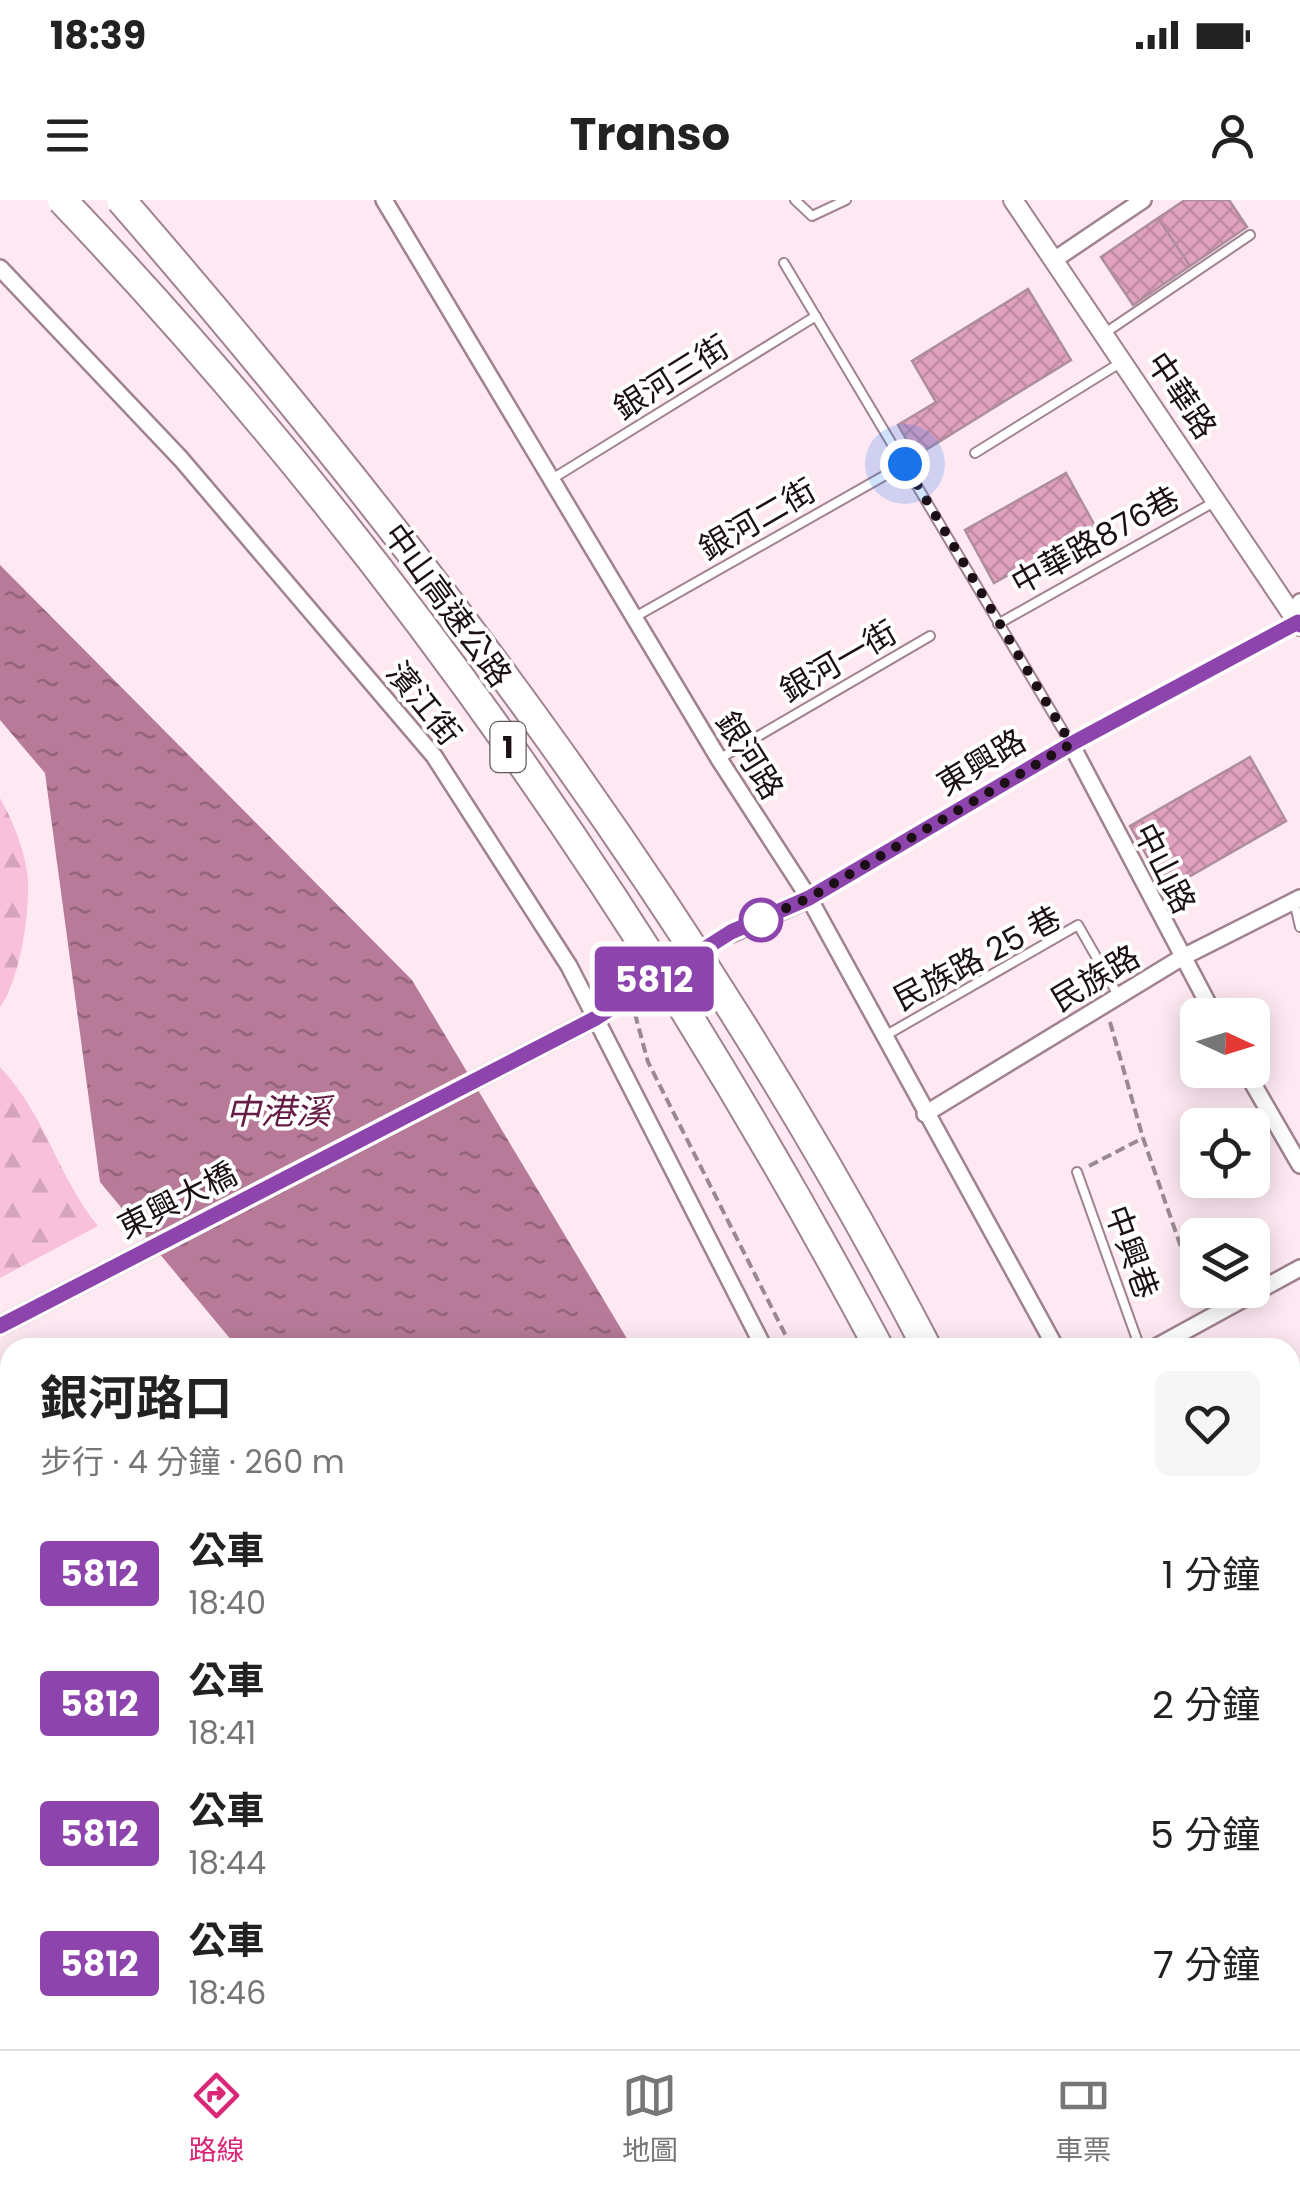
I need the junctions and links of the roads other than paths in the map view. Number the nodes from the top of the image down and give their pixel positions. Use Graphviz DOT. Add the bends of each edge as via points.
graph roads {
  1 [pos="62,200"];
  2 [pos="121,200"];
  3 [pos="384,200"];
  4 [pos="794,200"];
  5 [pos="846,200"];
  6 [pos="1014,200"];
  7 [pos="1143,200"];
  8 [pos="1250,235"];
  9 [pos="1054,260"];
  10 [pos="784,262"];
  11 [pos="0,268"];
  12 [pos="816,316"];
  13 [pos="1104,334"];
  14 [pos="1123,361"];
  15 [pos="975,453"];
  16 [pos="905,464"];
  17 [pos="552,479"];
  18 [pos="1217,500"];
  19 [pos="1300,602"];
  20 [pos="634,617"];
  21 [pos="1299,623"];
  22 [pos="998,624"];
  23 [pos="930,636"];
  24 [pos="1071,744"];
  25 [pos="719,759"];
  26 [pos="809,898"];
  27 [pos="1297,900"];
  28 [pos="1300,927"];
  29 [pos="731,932"];
  30 [pos="1181,958"];
  31 [pos="644,984"];
  32 [pos="1204,998"];
  33 [pos="1112,1000"];
  34 [pos="596,1018"];
  35 [pos="883,1036"];
  36 [pos="1255,1088"];
  37 [pos="924,1114"];
  38 [pos="1300,1165"];
  39 [pos="1078,1172"];
  40 [pos="1300,1268"];
  41 [pos="0,1326"];
  42 [pos="759,1338"];
  43 [pos="873,1338"];
  44 [pos="921,1338"];
  45 [pos="1050,1338"];
  46 [pos="1136,1338"];
  47 [pos="1172,1338"];
  1 -- 43 [label="highway, 中山高速公路 / 1, bridge" via="382,568 666,980"];
  2 -- 44 [label="highway, 中山高速公路 / 1, bridge" via="411,547 532,708 755,1050"];
  3 -- 17 [label="street, 銀河路"];
  4 -- 5 [label="lane" via="812,216"];
  6 -- 9 [label="street, 中華路"];
  7 -- 9 [label="street"];
  8 -- 13 [label="lane"];
  9 -- 13 [label="street, 中華路"];
  10 -- 12 [label="lane"];
  11 -- 34 [label="street, 濱江街" via="180,459 434,756"];
  12 -- 16 [label="lane"];
  12 -- 17 [label="lane, 銀河三街"];
  13 -- 14 [label="street, 中華路"];
  14 -- 15 [label="lane"];
  14 -- 18 [label="street, 中華路"];
  16 -- 20 [label="lane, 銀河二街"];
  16 -- 22 [label="lane"];
  17 -- 20 [label="street, 銀河路"];
  18 -- 21 [label="street, 中華路"];
  18 -- 22 [label="lane, 中華路876巷"];
  19 -- 21 [label="street"];
  20 -- 25 [label="street, 銀河路"];
  21 -- 24 [label="street, 東興路"];
  22 -- 24 [label="lane"];
  23 -- 25 [label="lane, 銀河一街"];
  24 -- 26 [label="street, 東興路"];
  24 -- 30 [label="street, 中山路"];
  25 -- 26 [label="street, 銀河路"];
  26 -- 29 [label="street, 東興路"];
  26 -- 35 [label="street, 銀河路"];
  27 -- 28 [label="lane"];
  27 -- 30 [label="street, 民族路"];
  30 -- 32 [label="street, 中山路"];
  30 -- 33 [label="street, 民族路"];
  31 -- 34 [label="street, 東興大橋"];
  33 -- 35 [label="lane, 民族路 25 巷" via="1078,925"];
  33 -- 37 [label="street, 民族路"];
  34 -- 41 [label="street, 東興大橋"];
  34 -- 42 [label="street, 濱江街"];
  35 -- 37 [label="street, 銀河路"];
  36 -- 38 [label="street"];
  37 -- 45 [label="street, 銀河路"];
  39 -- 46 [label="lane, 中興巷"];
  40 -- 47 [label="street"];
}
